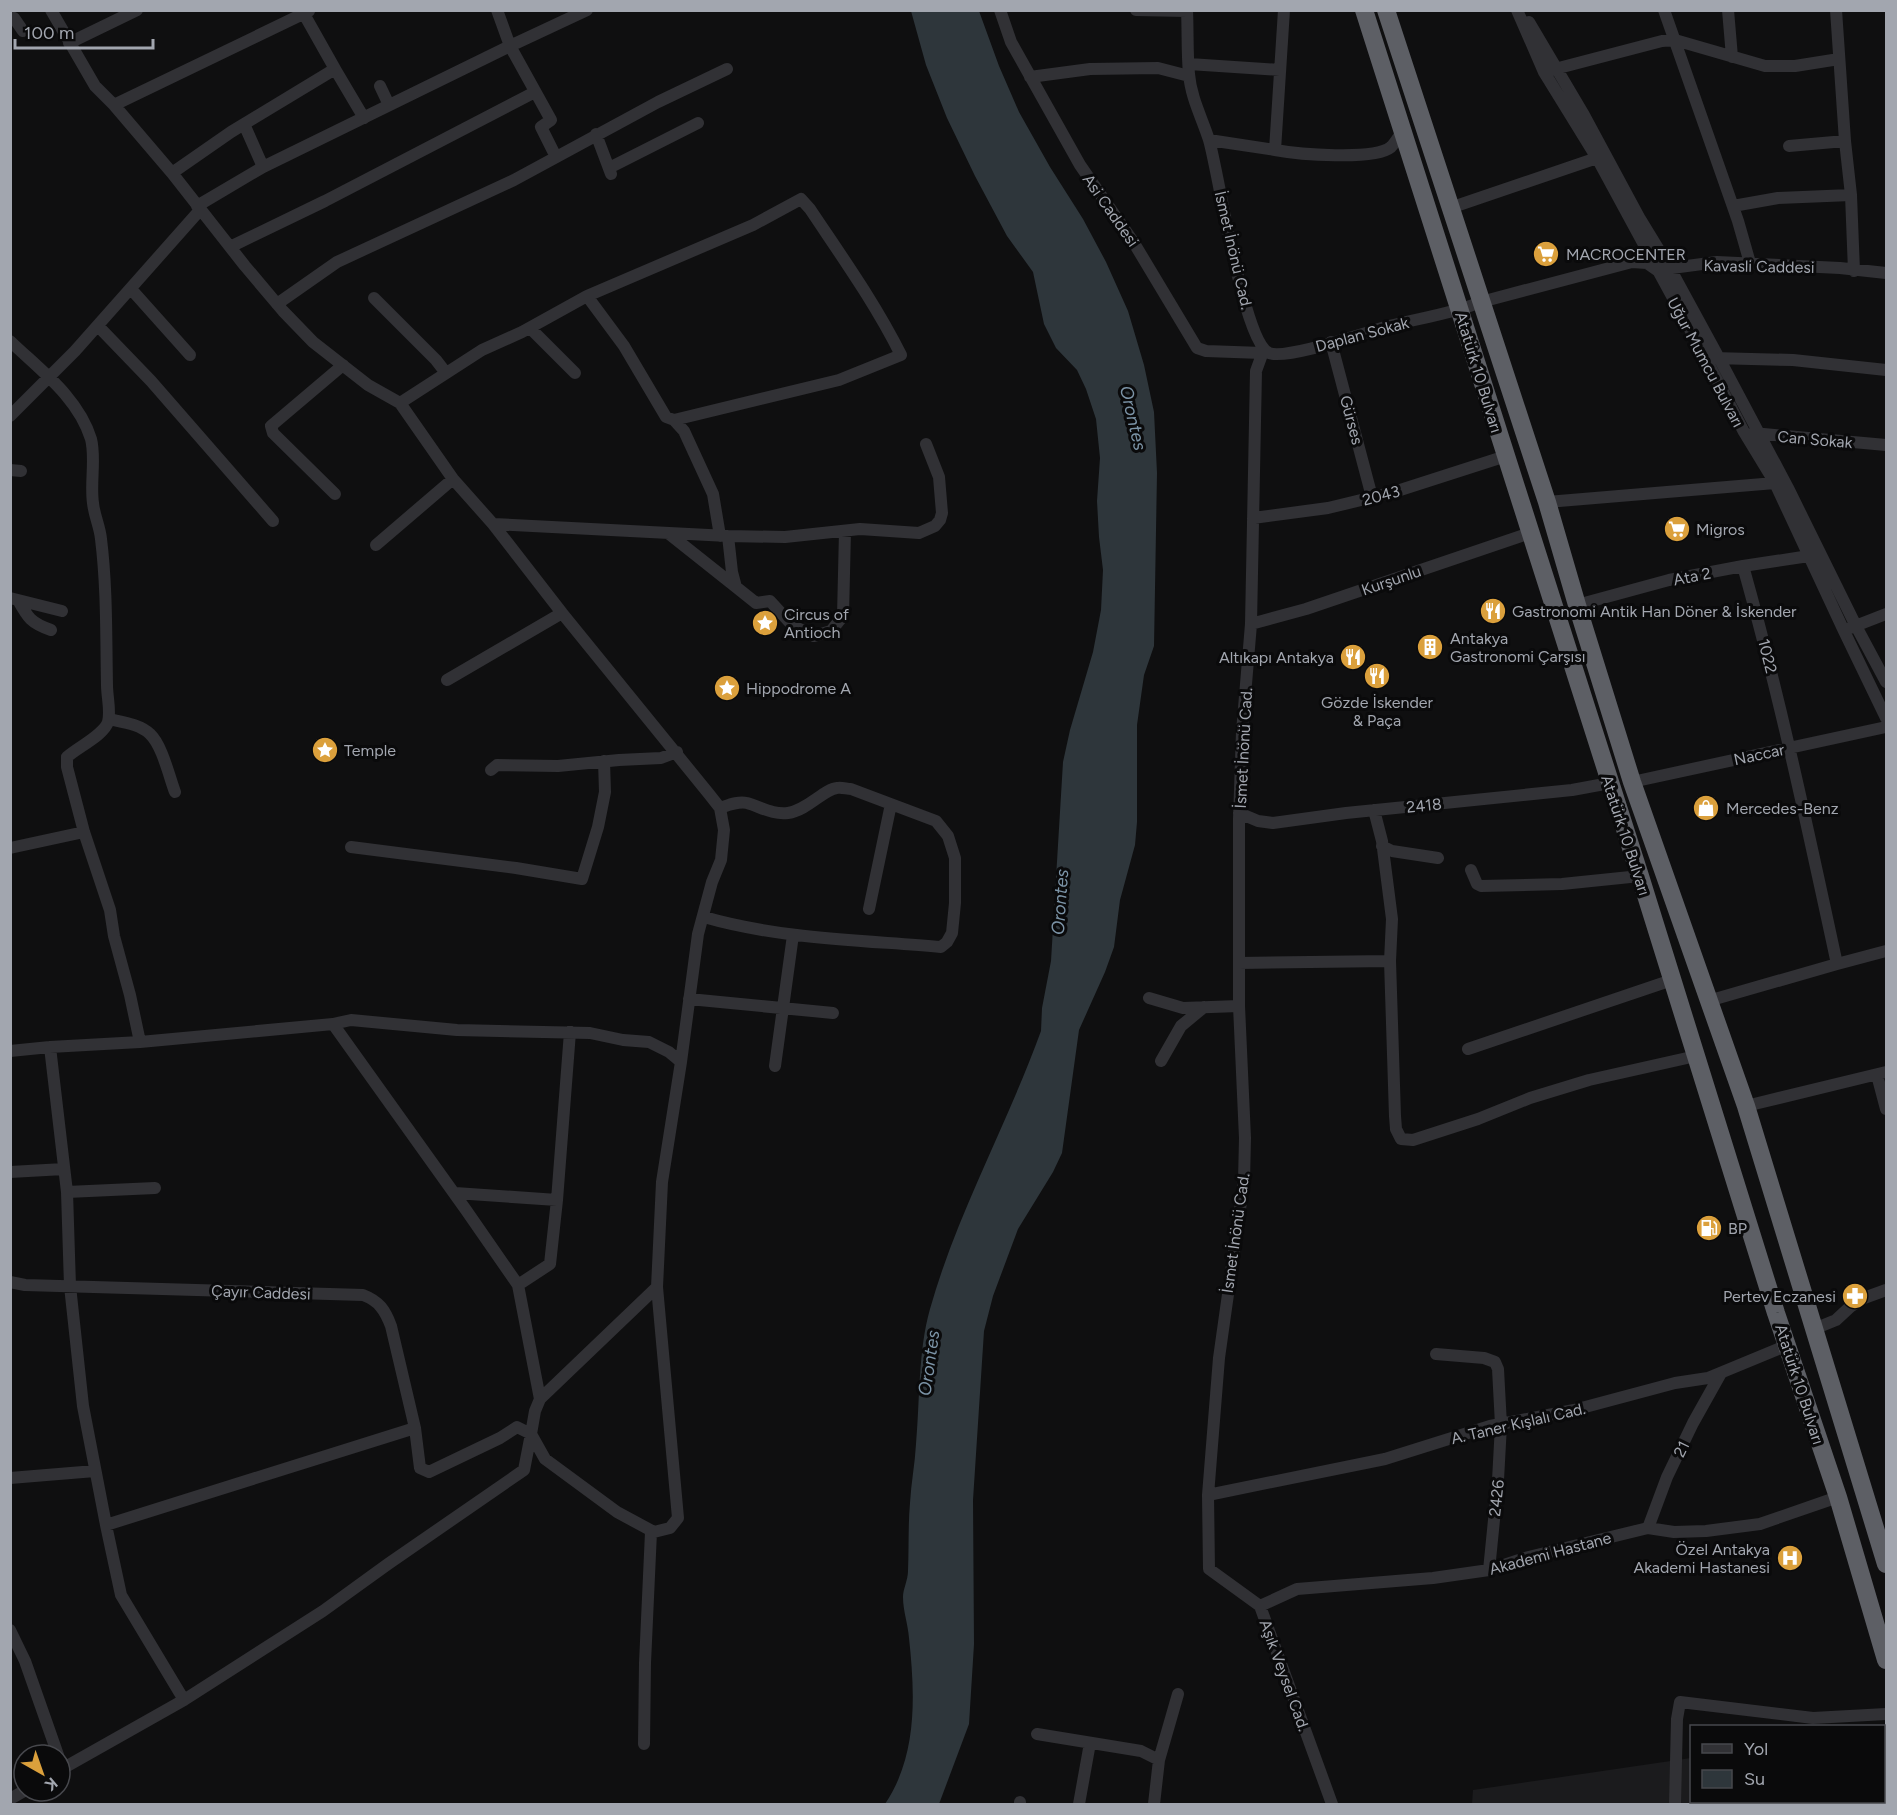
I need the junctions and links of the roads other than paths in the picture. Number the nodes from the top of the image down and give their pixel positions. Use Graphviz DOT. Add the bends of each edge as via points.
graph roads {
  1 [pos="51,10"];
  2 [pos="137,10"];
  3 [pos="497,10"];
  4 [pos="587,10"];
  5 [pos="1000,10"];
  6 [pos="1137,10"];
  7 [pos="1284,10"];
  8 [pos="1364,10"];
  9 [pos="1386,10"];
  10 [pos="1517,10"];
  11 [pos="1522,10"];
  12 [pos="1664,10"];
  13 [pos="1728,10"];
  14 [pos="1836,10"];
  15 [pos="1187,11"];
  16 [pos="307,12"];
  17 [pos="10,16"];
  18 [pos="23,31"];
  19 [pos="1675,40"];
  20 [pos="69,43"];
  21 [pos="510,46"];
  22 [pos="1732,57"];
  23 [pos="1839,59"];
  24 [pos="335,69"];
  25 [pos="727,69"];
  26 [pos="1557,69"];
  27 [pos="1189,70"];
  28 [pos="1280,70"];
  29 [pos="1544,72"];
  30 [pos="1030,77"];
  31 [pos="380,86"];
  32 [pos="535,92"];
  33 [pos="114,105"];
  34 [pos="389,105"];
  35 [pos="364,118"];
  36 [pos="698,123"];
  37 [pos="244,124"];
  38 [pos="1402,132"];
  39 [pos="596,134"];
  40 [pos="1209,140"];
  41 [pos="1845,141"];
  42 [pos="1789,146"];
  43 [pos="1275,150"];
  44 [pos="556,157"];
  45 [pos="1597,158"];
  46 [pos="263,166"];
  47 [pos="172,173"];
  48 [pos="1851,195"];
  49 [pos="1733,206"];
  50 [pos="199,208"];
  51 [pos="1450,208"];
  52 [pos="230,247"];
  53 [pos="1750,263"];
  54 [pos="1664,269"];
  55 [pos="1854,271"];
  56 [pos="1887,273"];
  57 [pos="131,289"];
  58 [pos="587,296"];
  59 [pos="374,298"];
  60 [pos="1481,302"];
  61 [pos="277,304"];
  62 [pos="1460,310"];
  63 [pos="98,326"];
  64 [pos="530,328"];
  65 [pos="10,341"];
  66 [pos="1331,342"];
  67 [pos="1263,351"];
  68 [pos="190,355"];
  69 [pos="1706,357"];
  70 [pos="1719,358"];
  71 [pos="343,365"];
  72 [pos="1887,370"];
  73 [pos="446,373"];
  74 [pos="576,373"];
  75 [pos="48,378"];
  76 [pos="400,403"];
  77 [pos="10,416"];
  78 [pos="675,420"];
  79 [pos="1744,432"];
  80 [pos="1759,434"];
  81 [pos="926,444"];
  82 [pos="1887,445"];
  83 [pos="1506,456"];
  84 [pos="453,479"];
  85 [pos="1775,483"];
  86 [pos="335,494"];
  87 [pos="1372,497"];
  88 [pos="1547,502"];
  89 [pos="1253,518"];
  90 [pos="273,521"];
  91 [pos="493,524"];
  92 [pos="845,531"];
  93 [pos="668,533"];
  94 [pos="1530,533"];
  95 [pos="724,536"];
  96 [pos="376,545"];
  97 [pos="1809,556"];
  98 [pos="1743,566"];
  99 [pos="736,586"];
  100 [pos="14,599"];
  101 [pos="1577,605"];
  102 [pos="62,611"];
  103 [pos="562,613"];
  104 [pos="1887,614"];
  105 [pos="1251,624"];
  106 [pos="1856,626"];
  107 [pos="51,630"];
  108 [pos="1844,631"];
  109 [pos="447,680"];
  110 [pos="1887,682"];
  111 [pos="1887,718"];
  112 [pos="109,719"];
  113 [pos="1887,728"];
  114 [pos="1790,747"];
  115 [pos="677,752"];
  116 [pos="604,761"];
  117 [pos="491,770"];
  118 [pos="1632,782"];
  119 [pos="1610,783"];
  120 [pos="175,792"];
  121 [pos="891,804"];
  122 [pos="720,808"];
  123 [pos="1374,810"];
  124 [pos="1239,813"];
  125 [pos="84,832"];
  126 [pos="1382,846"];
  127 [pos="351,847"];
  128 [pos="10,848"];
  129 [pos="1438,858"];
  130 [pos="1471,870"];
  131 [pos="1640,876"];
  132 [pos="869,909"];
  133 [pos="704,917"];
  134 [pos="793,935"];
  135 [pos="1887,951"];
  136 [pos="1390,961"];
  137 [pos="1239,963"];
  138 [pos="1837,964"];
  139 [pos="1672,980"];
  140 [pos="1149,998"];
  141 [pos="689,999"];
  142 [pos="1708,1001"];
  143 [pos="1239,1006"];
  144 [pos="1204,1007"];
  145 [pos="782,1008"];
  146 [pos="832,1013"];
  147 [pos="333,1024"];
  148 [pos="570,1032"];
  149 [pos="140,1042"];
  150 [pos="50,1047"];
  151 [pos="1468,1049"];
  152 [pos="10,1051"];
  153 [pos="1696,1056"];
  154 [pos="1161,1061"];
  155 [pos="681,1062"];
  156 [pos="775,1066"];
  157 [pos="1882,1074"];
  158 [pos="1746,1106"];
  159 [pos="1887,1109"];
  160 [pos="64,1169"];
  161 [pos="10,1172"];
  162 [pos="155,1188"];
  163 [pos="67,1192"];
  164 [pos="455,1193"];
  165 [pos="557,1200"];
  166 [pos="10,1282"];
  167 [pos="70,1286"];
  168 [pos="518,1286"];
  169 [pos="657,1287"];
  170 [pos="1887,1290"];
  171 [pos="1814,1329"];
  172 [pos="1788,1345"];
  173 [pos="1436,1354"];
  174 [pos="1721,1373"];
  175 [pos="540,1399"];
  176 [pos="1501,1425"];
  177 [pos="415,1428"];
  178 [pos="531,1434"];
  179 [pos="95,1470"];
  180 [pos="10,1478"];
  181 [pos="1208,1495"];
  182 [pos="1838,1497"];
  183 [pos="1879,1519"];
  184 [pos="106,1525"];
  185 [pos="1648,1528"];
  186 [pos="651,1532"];
  187 [pos="1887,1564"];
  188 [pos="1489,1570"];
  189 [pos="1260,1606"];
  190 [pos="10,1630"];
  191 [pos="1887,1660"];
  192 [pos="1178,1694"];
  193 [pos="184,1700"];
  194 [pos="1887,1713"];
  195 [pos="1037,1734"];
  196 [pos="54,1743"];
  197 [pos="1090,1743"];
  198 [pos="644,1744"];
  199 [pos="72,1760"];
  200 [pos="1160,1760"];
  201 [pos="1079,1804"];
  202 [pos="1154,1804"];
  203 [pos="1332,1804"];
  204 [pos="1675,1804"];
  1 -- 20 [label="street"];
  2 -- 20 [label="street"];
  3 -- 21 [label="street"];
  4 -- 21 [label="street"];
  5 -- 30 [label="street, Asi Caddesi" via="1011,42"];
  6 -- 15 [label="street"];
  7 -- 28 [label="street"];
  8 -- 38 [label="highway, Atatürk 10 Bulvarı"];
  9 -- 51 [label="highway, Atatürk 10 Bulvarı"];
  10 -- 29 [label="street, Uğur Mumcu Bulvarı"];
  11 -- 26 [label="street, Uğur Mumcu Bulvarı"];
  12 -- 19 [label="street"];
  13 -- 22 [label="street"];
  14 -- 23 [label="street"];
  15 -- 27 [label="street, İsmet İnönü Cad."];
  16 -- 24 [label="street"];
  16 -- 33 [label="street"];
  17 -- 18 [label="street"];
  19 -- 22 [label="street"];
  19 -- 26 [label="street" via="1662,40"];
  19 -- 49 [label="street"];
  20 -- 33 [label="street" via="95,86"];
  21 -- 32 [label="street"];
  21 -- 34 [label="street"];
  22 -- 23 [label="street" via="1765,66"];
  23 -- 41 [label="street"];
  24 -- 35 [label="street"];
  24 -- 37 [label="street"];
  25 -- 39 [label="street"];
  26 -- 29 [label="street"];
  26 -- 54 [label="street, Uğur Mumcu Bulvarı"];
  27 -- 28 [label="street"];
  27 -- 30 [label="street" via="1090,69"];
  27 -- 40 [label="street, İsmet İnönü Cad." via="1197,110"];
  28 -- 43 [label="street"];
  29 -- 45 [label="street, Uğur Mumcu Bulvarı"];
  30 -- 67 [label="street, Asi Caddesi" via="1080,165 1134,243 1197,348"];
  31 -- 34 [label="street"];
  32 -- 44 [label="street" via="550,120 541,127"];
  32 -- 52 [label="street"];
  33 -- 47 [label="street"];
  34 -- 35 [label="street"];
  35 -- 46 [label="street"];
  36 -- 39 [label="street" via="610,171"];
  37 -- 46 [label="street"];
  37 -- 47 [label="street"];
  38 -- 43 [label="street" via="1390,148 1367,155"];
  38 -- 62 [label="highway, Atatürk 10 Bulvarı"];
  39 -- 44 [label="street"];
  40 -- 43 [label="street"];
  40 -- 67 [label="street, İsmet İnönü Cad." via="1244,301"];
  41 -- 42 [label="street"];
  41 -- 48 [label="street"];
  44 -- 61 [label="street" via="337,262"];
  45 -- 51 [label="street"];
  45 -- 54 [label="street, Uğur Mumcu Bulvarı"];
  46 -- 50 [label="street"];
  47 -- 50 [label="street"];
  48 -- 49 [label="street" via="1778,198"];
  48 -- 55 [label="street"];
  49 -- 53 [label="street"];
  50 -- 52 [label="street"];
  50 -- 57 [label="street"];
  51 -- 60 [label="highway, Atatürk 10 Bulvarı"];
  52 -- 61 [label="street"];
  53 -- 54 [label="street, Kavasli Caddesi" via="1717,262"];
  53 -- 55 [label="street, Kavasli Caddesi"];
  54 -- 60 [label="street, Kavasli Caddesi" via="1632,262"];
  54 -- 69 [label="street, Uğur Mumcu Bulvarı"];
  54 -- 70 [label="street, Uğur Mumcu Bulvarı"];
  55 -- 56 [label="street, Kavasli Caddesi"];
  57 -- 63 [label="street"];
  57 -- 68 [label="street"];
  58 -- 64 [label="street"];
  58 -- 78 [label="street" via="624,346 666,417"];
  58 -- 78 [label="street" via="753,225 801,200 862,285 901,355 839,380"];
  59 -- 73 [label="street"];
  60 -- 62 [label="street, Kavasli Caddesi"];
  60 -- 88 [label="highway, Atatürk 10 Bulvarı"];
  61 -- 71 [label="street" via="313,342"];
  62 -- 66 [label="street, Daplan Sokak"];
  62 -- 83 [label="highway, Atatürk 10 Bulvarı"];
  63 -- 75 [label="street"];
  63 -- 90 [label="street"];
  64 -- 73 [label="street" via="482,350"];
  64 -- 74 [label="street"];
  65 -- 75 [label="street"];
  66 -- 67 [label="street, Daplan Sokak" via="1278,354"];
  66 -- 87 [label="street, Gürses"];
  67 -- 89 [label="street, İsmet İnönü Cad." via="1256,371"];
  69 -- 70 [label="street"];
  69 -- 79 [label="street, Uğur Mumcu Bulvarı"];
  70 -- 72 [label="street" via="1793,360"];
  70 -- 80 [label="street, Uğur Mumcu Bulvarı"];
  71 -- 76 [label="street"];
  71 -- 86 [label="street" via="271,426 273,433"];
  73 -- 76 [label="street"];
  75 -- 77 [label="street"];
  75 -- 112 [label="street" via="66,395 91,440 93,503 106,587"];
  76 -- 84 [label="street"];
  78 -- 95 [label="street" via="713,494"];
  79 -- 80 [label="street, Can Sokak"];
  79 -- 85 [label="street, Uğur Mumcu Bulvarı"];
  80 -- 82 [label="street, Can Sokak"];
  80 -- 106 [label="street, Uğur Mumcu Bulvarı"];
  81 -- 92 [label="street" via="941,486 942,513 938,524 920,533"];
  83 -- 87 [label="street, 2043"];
  83 -- 94 [label="highway, Atatürk 10 Bulvarı"];
  84 -- 91 [label="street"];
  84 -- 96 [label="street"];
  85 -- 88 [label="street"];
  85 -- 97 [label="street, Uğur Mumcu Bulvarı"];
  87 -- 89 [label="street, 2043" via="1328,508"];
  88 -- 101 [label="highway, Atatürk 10 Bulvarı"];
  89 -- 105 [label="street, İsmet İnönü Cad."];
  91 -- 93 [label="street"];
  91 -- 103 [label="street"];
  92 -- 95 [label="street" via="785,537"];
  92 -- 99 [label="street" via="843,616 831,632 814,636 793,626 770,601 756,603"];
  93 -- 95 [label="street"];
  93 -- 99 [label="street"];
  94 -- 105 [label="street, Kurşunlu"];
  94 -- 119 [label="highway, Atatürk 10 Bulvarı"];
  95 -- 99 [label="street"];
  97 -- 98 [label="street, Ata 2"];
  97 -- 108 [label="street, Uğur Mumcu Bulvarı"];
  98 -- 101 [label="street, Ata 2" via="1669,580"];
  98 -- 114 [label="street, 1022"];
  100 -- 102 [label="street"];
  100 -- 107 [label="street" via="36,625"];
  101 -- 118 [label="highway, Atatürk 10 Bulvarı"];
  103 -- 109 [label="street"];
  103 -- 115 [label="street"];
  104 -- 106 [label="street"];
  105 -- 124 [label="street, İsmet İnönü Cad."];
  106 -- 108 [label="street"];
  106 -- 110 [label="street, Uğur Mumcu Bulvarı"];
  108 -- 111 [label="street, Uğur Mumcu Bulvarı"];
  112 -- 120 [label="street" via="139,726 150,734"];
  112 -- 125 [label="street" via="106,727 67,757"];
  113 -- 114 [label="street, Naccar"];
  114 -- 118 [label="street, Naccar"];
  114 -- 138 [label="street, 1022"];
  115 -- 116 [label="street" via="662,758"];
  115 -- 122 [label="street"];
  116 -- 117 [label="street" via="558,766 497,765"];
  116 -- 127 [label="street" via="605,792 582,879"];
  118 -- 142 [label="highway, Atatürk 10 Bulvarı"];
  119 -- 123 [label="street, 2418"];
  119 -- 131 [label="highway, Atatürk 10 Bulvarı"];
  121 -- 122 [label="street" via="851,789 837,788 812,804 786,813 773,813 746,803"];
  121 -- 132 [label="street"];
  121 -- 134 [label="street" via="936,821 951,844 955,858 955,903 952,933 947,942 941,947"];
  122 -- 133 [label="street" via="724,830 721,860"];
  123 -- 124 [label="street, 2418" via="1273,823"];
  123 -- 126 [label="street"];
  124 -- 137 [label="street, İsmet İnönü Cad."];
  125 -- 128 [label="street"];
  125 -- 149 [label="street" via="110,910"];
  126 -- 129 [label="street"];
  126 -- 136 [label="street" via="1392,919"];
  130 -- 131 [label="street" via="1481,886 1562,884"];
  131 -- 139 [label="highway, Atatürk 10 Bulvarı"];
  133 -- 134 [label="street"];
  133 -- 141 [label="street"];
  134 -- 145 [label="street"];
  135 -- 138 [label="street"];
  136 -- 137 [label="street"];
  136 -- 153 [label="street" via="1396,1129 1401,1139 1413,1140 1589,1080"];
  137 -- 143 [label="street, İsmet İnönü Cad."];
  138 -- 142 [label="street"];
  139 -- 151 [label="street"];
  139 -- 153 [label="highway, Atatürk 10 Bulvarı"];
  140 -- 144 [label="street" via="1183,1008"];
  141 -- 145 [label="street"];
  141 -- 155 [label="street"];
  142 -- 158 [label="highway, Atatürk 10 Bulvarı"];
  143 -- 144 [label="street"];
  143 -- 181 [label="street, İsmet İnönü Cad." via="1244,1181 1219,1358"];
  144 -- 154 [label="street" via="1181,1026"];
  145 -- 146 [label="street"];
  145 -- 156 [label="street"];
  147 -- 148 [label="street" via="351,1020 457,1030"];
  147 -- 149 [label="street"];
  147 -- 164 [label="street"];
  148 -- 155 [label="street" via="650,1042"];
  148 -- 165 [label="street"];
  149 -- 150 [label="street"];
  150 -- 152 [label="street"];
  150 -- 160 [label="street"];
  153 -- 172 [label="highway, Atatürk 10 Bulvarı"];
  155 -- 169 [label="street" via="662,1182"];
  157 -- 158 [label="street"];
  157 -- 159 [label="street"];
  158 -- 171 [label="highway, Atatürk 10 Bulvarı"];
  160 -- 161 [label="street"];
  160 -- 163 [label="street"];
  162 -- 163 [label="street"];
  163 -- 167 [label="street"];
  164 -- 165 [label="street"];
  164 -- 168 [label="street"];
  165 -- 168 [label="street" via="550,1264"];
  166 -- 167 [label="street, Çayır Caddesi"];
  167 -- 177 [label="street, Çayır Caddesi" via="363,1295 375,1300 385,1311 391,1326"];
  167 -- 179 [label="street" via="83,1406"];
  168 -- 175 [label="street"];
  169 -- 175 [label="street"];
  169 -- 186 [label="street" via="678,1518 668,1530"];
  170 -- 171 [label="street" via="1864,1298 1836,1320"];
  171 -- 183 [label="highway, Atatürk 10 Bulvarı"];
  172 -- 174 [label="street, A. Taner Kışlalı Cad."];
  172 -- 182 [label="highway, Atatürk 10 Bulvarı"];
  173 -- 176 [label="street, 2426" via="1495,1362"];
  174 -- 176 [label="street, A. Taner Kışlalı Cad."];
  174 -- 185 [label="street, 21" via="1667,1477"];
  175 -- 178 [label="street"];
  176 -- 181 [label="street, A. Taner Kışlalı Cad." via="1385,1459"];
  176 -- 188 [label="street, 2426"];
  177 -- 178 [label="street, Çayır Caddesi" via="420,1468 429,1472 517,1427"];
  177 -- 184 [label="street"];
  178 -- 186 [label="street" via="545,1459"];
  178 -- 193 [label="street" via="524,1470 323,1611"];
  179 -- 180 [label="street"];
  179 -- 184 [label="street"];
  181 -- 189 [label="street, Aşık Veysel Cad." via="1209,1569"];
  182 -- 185 [label="street, Akademi Hastane" via="1760,1524 1706,1531"];
  182 -- 191 [label="highway, Atatürk 10 Bulvarı"];
  183 -- 187 [label="highway, Atatürk 10 Bulvarı"];
  184 -- 193 [label="street" via="121,1595"];
  185 -- 188 [label="street, Akademi Hastane"];
  186 -- 198 [label="street"];
  188 -- 189 [label="street, Akademi Hastane" via="1297,1589"];
  189 -- 203 [label="street, Aşık Veysel Cad."];
  190 -- 196 [label="street"];
  192 -- 200 [label="street"];
  193 -- 199 [label="street"];
  194 -- 204 [label="street" via="1813,1718 1680,1702"];
  195 -- 197 [label="street"];
  197 -- 200 [label="street" via="1141,1751"];
  197 -- 201 [label="street"];
  200 -- 202 [label="street"];
}
